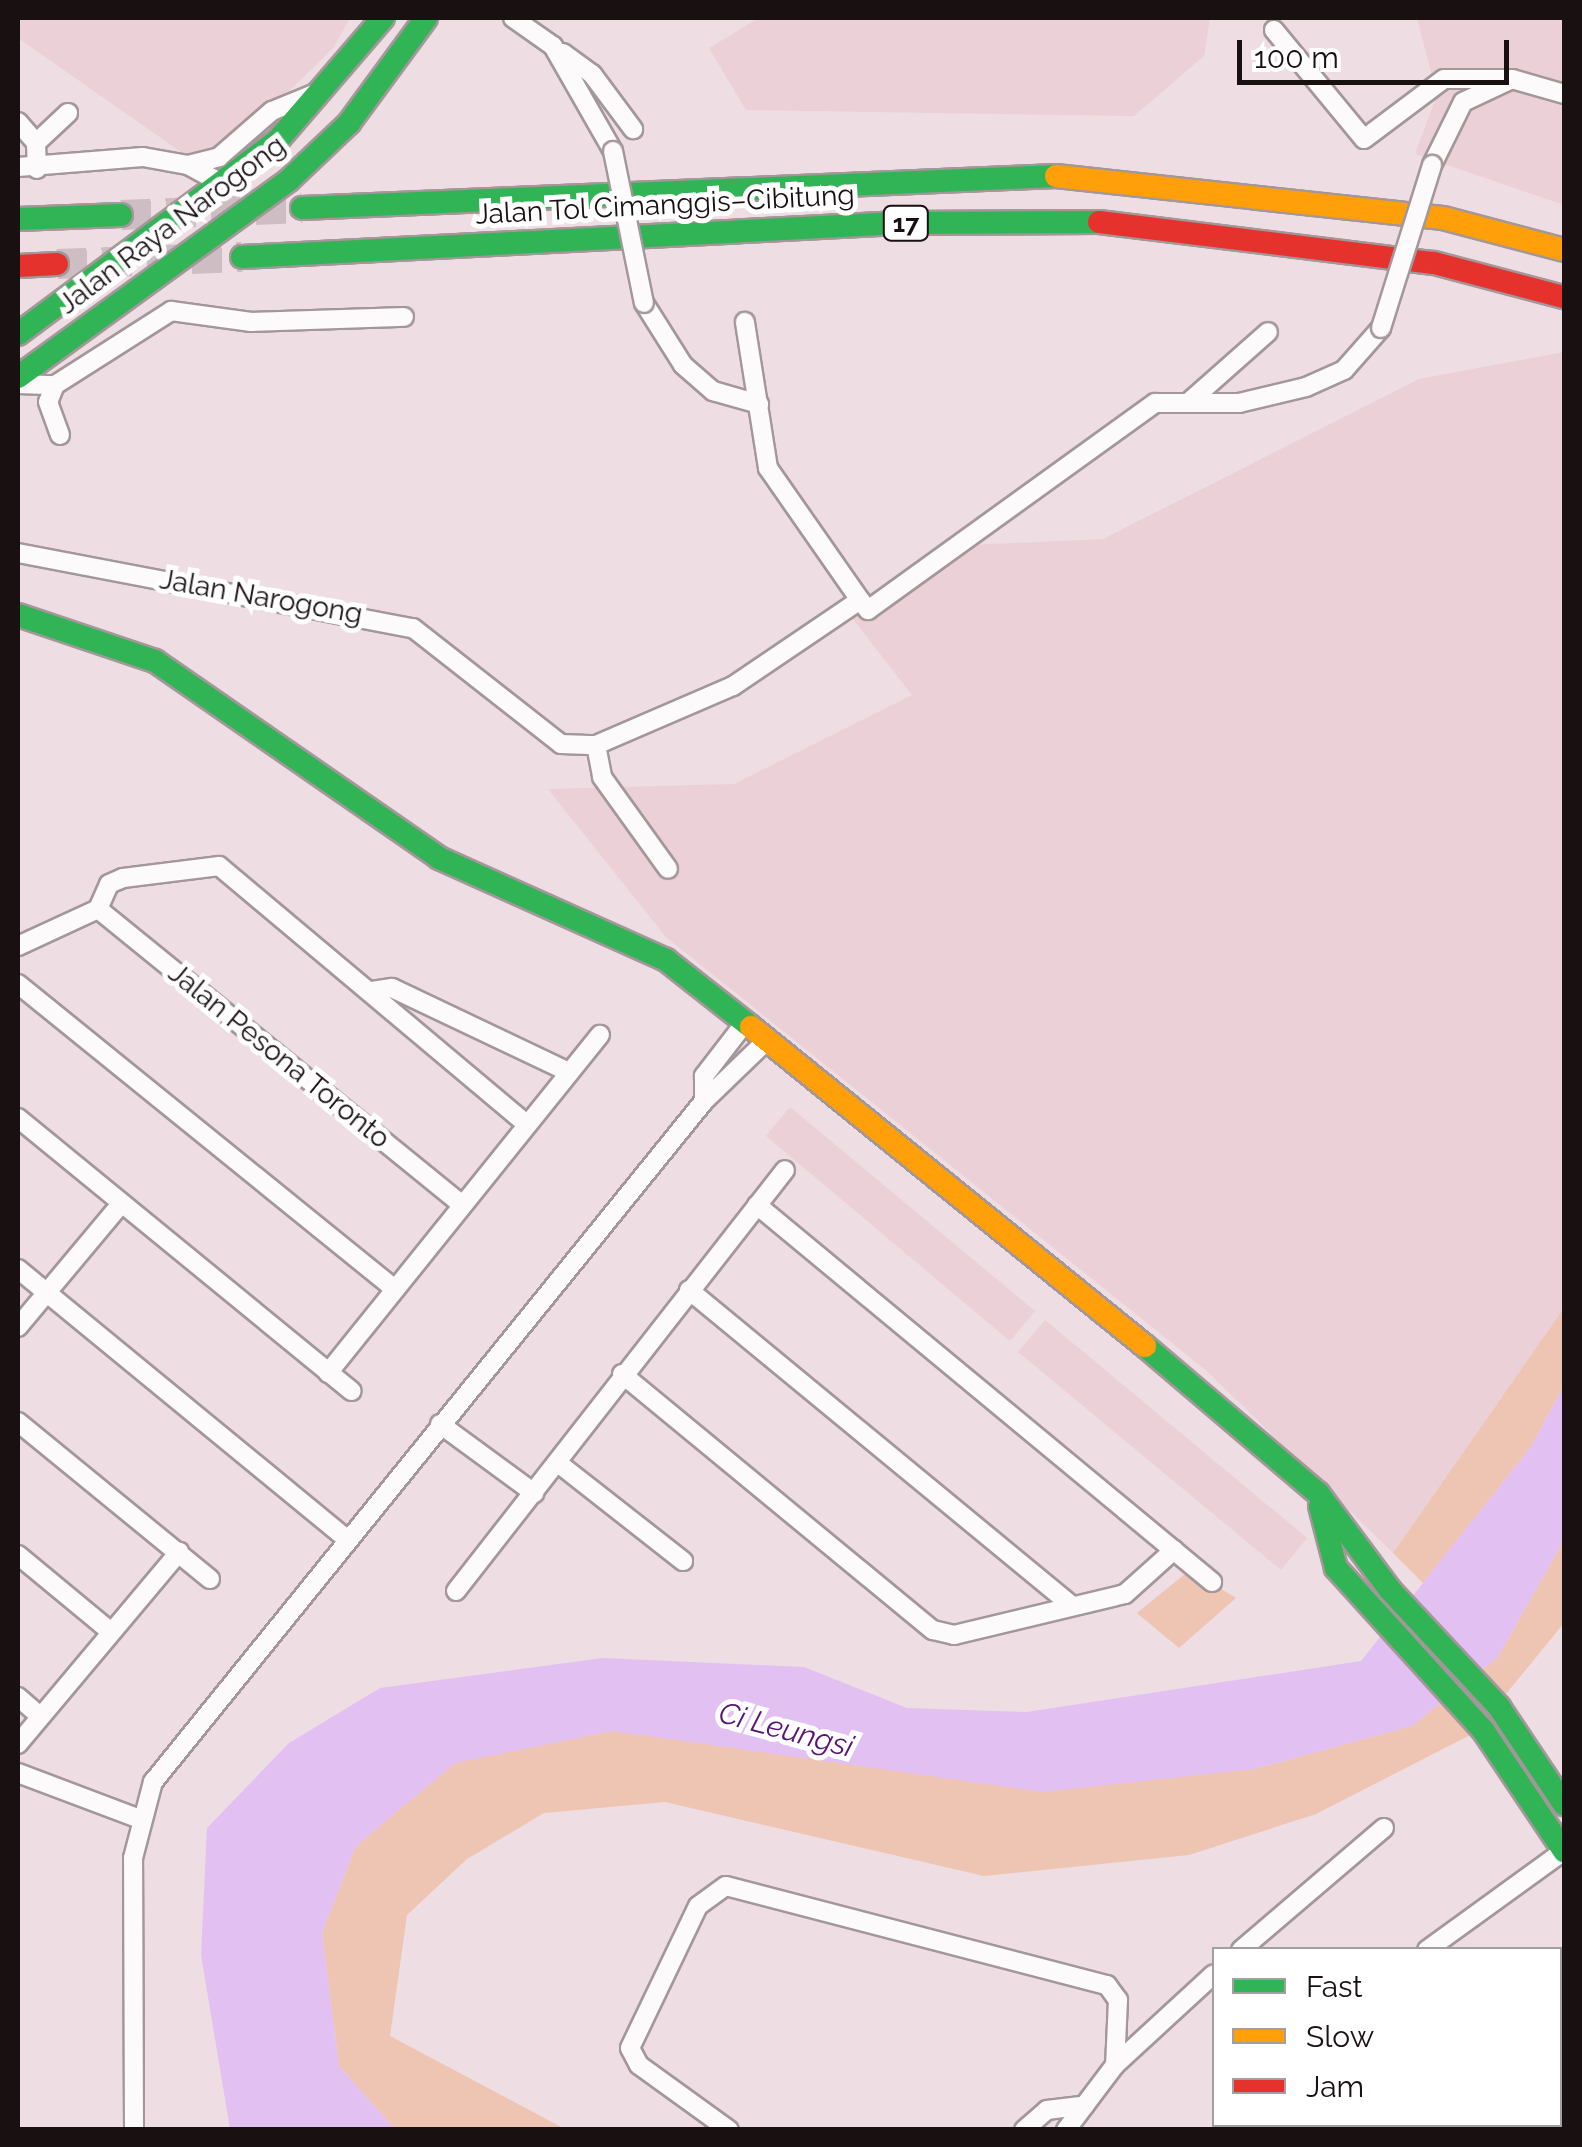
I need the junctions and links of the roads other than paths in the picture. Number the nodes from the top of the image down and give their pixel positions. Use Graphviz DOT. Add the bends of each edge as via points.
graph roads {
  1 [pos="382,18"];
  2 [pos="426,18"];
  3 [pos="514,18"];
  4 [pos="1274,30"];
  5 [pos="553,46"];
  6 [pos="1512,79"];
  7 [pos="330,86"];
  8 [pos="1564,94"];
  9 [pos="68,113"];
  10 [pos="18,122"];
  11 [pos="633,128"];
  12 [pos="36,143"];
  13 [pos="188,164"];
  14 [pos="27,168"];
  15 [pos="225,185"];
  16 [pos="302,208"];
  17 [pos="121,215"];
  18 [pos="18,220"];
  19 [pos="1564,250"];
  20 [pos="242,257"];
  21 [pos="56,264"];
  22 [pos="18,266"];
  23 [pos="1564,298"];
  24 [pos="404,317"];
  25 [pos="745,322"];
  26 [pos="1268,332"];
  27 [pos="18,334"];
  28 [pos="18,380"];
  29 [pos="56,385"];
  30 [pos="1190,400"];
  31 [pos="759,404"];
  32 [pos="60,435"];
  33 [pos="18,553"];
  34 [pos="860,600"];
  35 [pos="18,615"];
  36 [pos="596,745"];
  37 [pos="668,869"];
  38 [pos="98,909"];
  39 [pos="18,946"];
  40 [pos="18,984"];
  41 [pos="372,991"];
  42 [pos="744,1024"];
  43 [pos="600,1035"];
  44 [pos="765,1042"];
  45 [pos="569,1072"];
  46 [pos="704,1101"];
  47 [pos="18,1118"];
  48 [pos="526,1124"];
  49 [pos="785,1170"];
  50 [pos="460,1203"];
  51 [pos="120,1205"];
  52 [pos="757,1205"];
  53 [pos="18,1270"];
  54 [pos="391,1286"];
  55 [pos="689,1290"];
  56 [pos="45,1293"];
  57 [pos="18,1327"];
  58 [pos="328,1373"];
  59 [pos="622,1374"];
  60 [pos="352,1391"];
  61 [pos="18,1422"];
  62 [pos="440,1424"];
  63 [pos="558,1463"];
  64 [pos="534,1492"];
  65 [pos="1318,1493"];
  66 [pos="344,1537"];
  67 [pos="1174,1550"];
  68 [pos="179,1552"];
  69 [pos="18,1555"];
  70 [pos="683,1561"];
  71 [pos="210,1578"];
  72 [pos="1212,1582"];
  73 [pos="456,1591"];
  74 [pos="1072,1606"];
  75 [pos="110,1630"];
  76 [pos="18,1698"];
  77 [pos="40,1716"];
  78 [pos="18,1744"];
  79 [pos="18,1772"];
  80 [pos="1564,1804"];
  81 [pos="140,1819"];
  82 [pos="1384,1828"];
  83 [pos="1564,1851"];
  84 [pos="1245,1947"];
  85 [pos="1431,1947"];
  86 [pos="1212,1976"];
  87 [pos="1115,2065"];
  88 [pos="1085,2105"];
  89 [pos="1069,2128"];
  90 [pos="134,2130"];
  91 [pos="729,2130"];
  92 [pos="1024,2130"];
  1 -- 7 [label="main road, Jalan Raya Narogong"];
  2 -- 28 [label="main road, Jalan Raya Narogong" via="349,122 290,180"];
  3 -- 5 [label="street"];
  4 -- 6 [label="street" via="1364,139 1444,79"];
  5 -- 11 [label="street" via="592,74"];
  5 -- 31 [label="street, bridge" via="613,151 644,303 683,365 713,391"];
  6 -- 8 [label="street"];
  6 -- 30 [label="street, bridge" via="1448,118 1382,328 1344,370 1306,387 1239,402"];
  7 -- 13 [label="street" via="272,110 219,157"];
  7 -- 15 [label="main road, Jalan Raya Narogong"];
  9 -- 12 [label="street"];
  10 -- 12 [label="street"];
  12 -- 14 [label="street"];
  13 -- 14 [label="street" via="95,155"];
  13 -- 15 [label="street"];
  15 -- 27 [label="main road, Jalan Raya Narogong"];
  16 -- 19 [label="main road, Jalan Tol Cimanggis–Cibitung / 17" via="898,176 1108,176 1443,218"];
  17 -- 18 [label="main road"];
  20 -- 23 [label="main road, Jalan Tol Cimanggis–Cibitung / 17" via="898,223 1106,222 1434,264"];
  21 -- 22 [label="main road"];
  24 -- 29 [label="street" via="251,322 171,311"];
  25 -- 31 [label="street"];
  26 -- 30 [label="street"];
  28 -- 29 [label="street"];
  29 -- 32 [label="street" via="48,402"];
  30 -- 34 [label="street" via="1155,403 1118,422 868,610"];
  31 -- 34 [label="street" via="778,492"];
  33 -- 36 [label="street, Jalan Narogong" via="413,628 561,744"];
  34 -- 36 [label="street" via="734,686"];
  35 -- 42 [label="main road" via="155,661 439,858 666,960"];
  36 -- 37 [label="street" via="602,777"];
  38 -- 39 [label="street"];
  38 -- 41 [label="street" via="109,884 123,878 210,864"];
  38 -- 50 [label="street, Jalan Pesona Toronto"];
  40 -- 54 [label="street"];
  41 -- 45 [label="street" via="392,988"];
  41 -- 48 [label="street"];
  42 -- 44 [label="main road"];
  42 -- 46 [label="street" via="704,1076"];
  43 -- 45 [label="street"];
  44 -- 46 [label="street"];
  44 -- 65 [label="main road" via="999,1222"];
  45 -- 48 [label="street"];
  46 -- 62 [label="street"];
  47 -- 51 [label="street"];
  48 -- 50 [label="street"];
  49 -- 52 [label="street"];
  50 -- 54 [label="street"];
  51 -- 56 [label="street"];
  51 -- 58 [label="street"];
  52 -- 55 [label="street"];
  52 -- 67 [label="street"];
  53 -- 56 [label="street"];
  54 -- 58 [label="street"];
  55 -- 59 [label="street"];
  55 -- 74 [label="street"];
  56 -- 57 [label="street"];
  56 -- 66 [label="street"];
  58 -- 60 [label="street"];
  59 -- 63 [label="street"];
  59 -- 74 [label="street" via="913,1620 954,1635"];
  61 -- 68 [label="street"];
  62 -- 64 [label="street"];
  62 -- 66 [label="street"];
  63 -- 64 [label="street"];
  63 -- 70 [label="street"];
  64 -- 73 [label="street"];
  65 -- 80 [label="main road" via="1390,1590 1474,1682"];
  65 -- 83 [label="main road" via="1336,1568 1456,1702"];
  66 -- 81 [label="street" via="171,1751"];
  67 -- 72 [label="street"];
  67 -- 74 [label="street" via="1126,1594"];
  68 -- 71 [label="street"];
  68 -- 75 [label="street"];
  69 -- 75 [label="street"];
  75 -- 77 [label="street"];
  76 -- 77 [label="street"];
  77 -- 78 [label="street"];
  79 -- 81 [label="street"];
  81 -- 90 [label="street"];
  82 -- 84 [label="street"];
  83 -- 85 [label="street"];
  86 -- 87 [label="street"];
  87 -- 88 [label="street"];
  87 -- 91 [label="street" via="1118,2000 1107,1985 726,1886 698,1906 630,2048 639,2065"];
  88 -- 89 [label="street"];
  88 -- 92 [label="street" via="1048,2110"];
}
